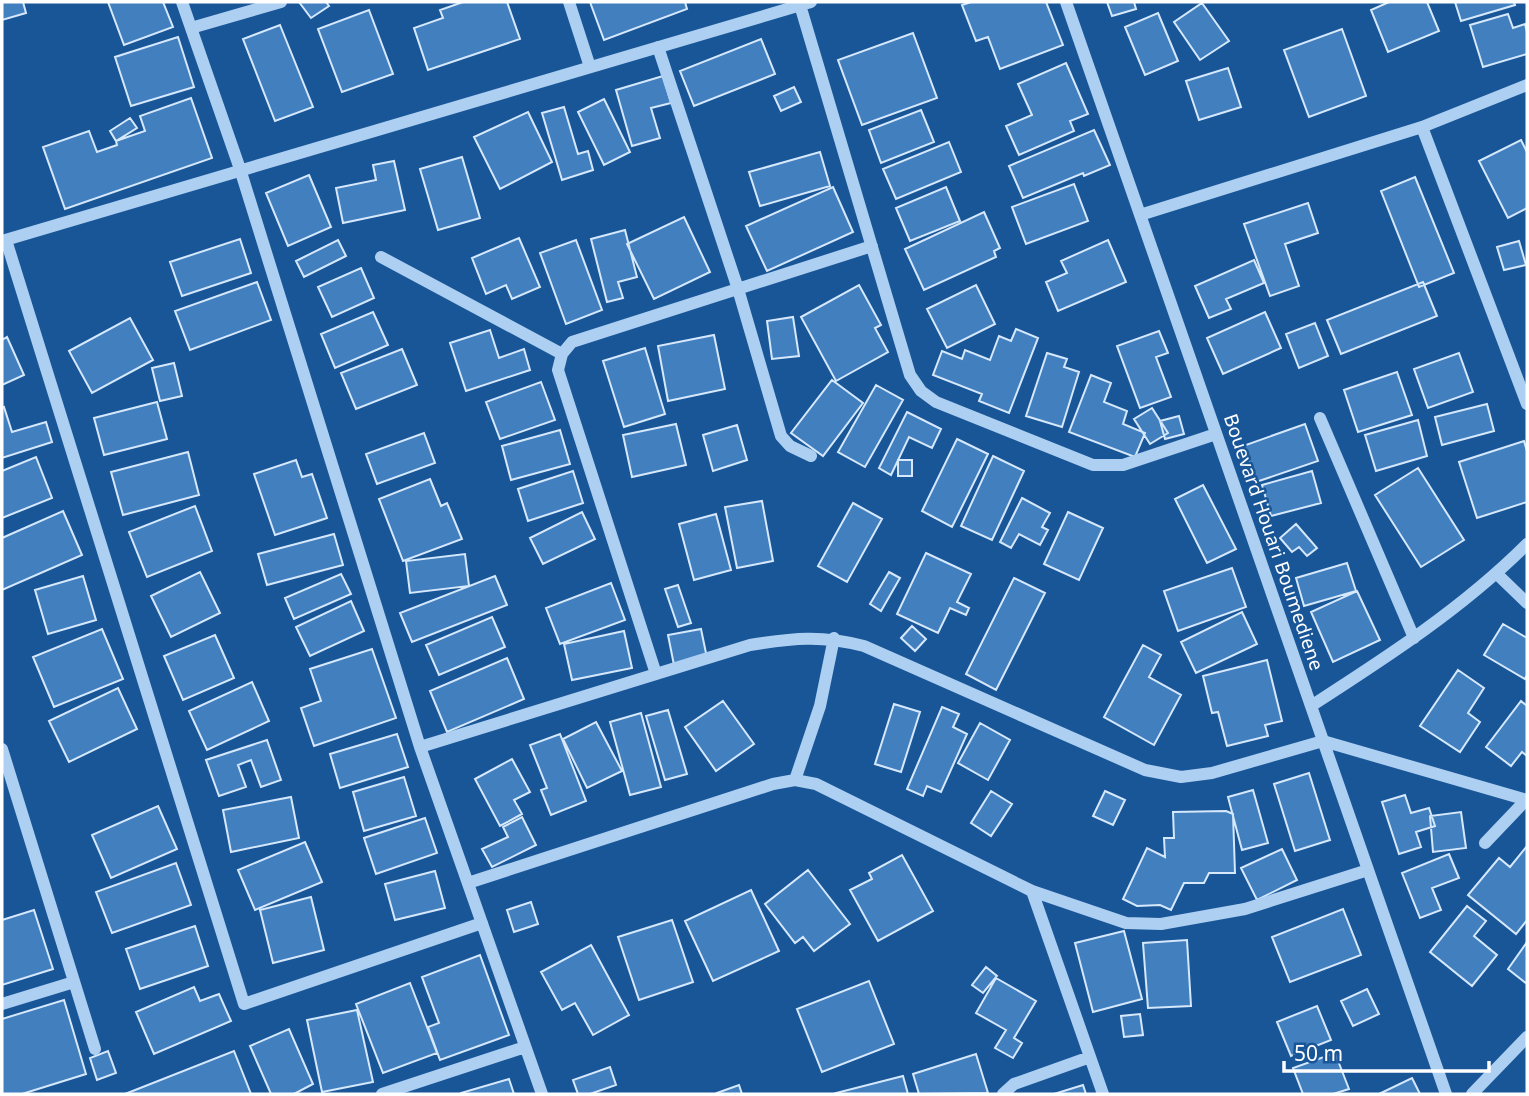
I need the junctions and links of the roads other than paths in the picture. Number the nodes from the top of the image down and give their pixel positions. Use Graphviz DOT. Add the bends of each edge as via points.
graph roads {
  1 [pos="182,2"];
  2 [pos="281,2"];
  3 [pos="569,2"];
  4 [pos="1066,2"];
  5 [pos="805,3"];
  6 [pos="191,28"];
  7 [pos="659,47"];
  8 [pos="590,67"];
  9 [pos="1527,85"];
  10 [pos="1422,127"];
  11 [pos="240,169"];
  12 [pos="1140,215"];
  13 [pos="4,240"];
  14 [pos="872,246"];
  15 [pos="381,257"];
  16 [pos="737,289"];
  17 [pos="562,354"];
  18 [pos="1527,404"];
  19 [pos="1320,418"];
  20 [pos="1216,434"];
  21 [pos="811,456"];
  22 [pos="1527,544"];
  23 [pos="1497,574"];
  24 [pos="1527,603"];
  25 [pos="834,638"];
  26 [pos="1414,638"];
  27 [pos="656,674"];
  28 [pos="1311,706"];
  29 [pos="1323,741"];
  30 [pos="420,747"];
  31 [pos="2,749"];
  32 [pos="795,780"];
  33 [pos="1527,799"];
  34 [pos="1485,843"];
  35 [pos="1368,870"];
  36 [pos="468,884"];
  37 [pos="1032,891"];
  38 [pos="482,923"];
  39 [pos="74,982"];
  40 [pos="2,1004"];
  41 [pos="1527,1037"];
  42 [pos="526,1047"];
  43 [pos="94,1049"];
  44 [pos="1090,1057"];
  45 [pos="382,1094"];
  46 [pos="542,1094"];
  47 [pos="1003,1094"];
  48 [pos="1103,1094"];
  49 [pos="1446,1094"];
  50 [pos="1472,1094"];
  1 -- 6 [label="street"];
  2 -- 6 [label="street"];
  3 -- 8 [label="street"];
  4 -- 12 [label="street, Bouevard Houari Boumediene"];
  5 -- 7 [label="street"];
  5 -- 14 [label="street"];
  6 -- 11 [label="street"];
  7 -- 8 [label="street"];
  7 -- 16 [label="street"];
  8 -- 11 [label="street"];
  9 -- 10 [label="street"];
  10 -- 12 [label="street"];
  10 -- 18 [label="street"];
  11 -- 13 [label="street"];
  11 -- 30 [label="street"];
  12 -- 20 [label="street, Bouevard Houari Boumediene"];
  13 -- 38 [label="street" via="244,1004"];
  14 -- 16 [label="street"];
  14 -- 20 [label="street" via="910,375 936,402 1093,465 1123,465"];
  15 -- 17 [label="street"];
  16 -- 17 [label="street" via="572,342"];
  16 -- 21 [label="street" via="781,436"];
  17 -- 27 [label="street" via="558,370"];
  19 -- 26 [label="street"];
  20 -- 28 [label="street, Bouevard Houari Boumediene"];
  22 -- 23 [label="street"];
  23 -- 24 [label="street"];
  23 -- 26 [label="street"];
  25 -- 27 [label="street" via="750,645"];
  25 -- 29 [label="street" via="864,646 1145,770 1181,777 1212,773"];
  25 -- 32 [label="street" via="820,705"];
  26 -- 28 [label="street"];
  27 -- 30 [label="street"];
  28 -- 29 [label="street, Bouevard Houari Boumediene"];
  29 -- 33 [label="street"];
  29 -- 35 [label="street, Bouevard Houari Boumediene"];
  30 -- 36 [label="street"];
  31 -- 39 [label="street"];
  32 -- 36 [label="street"];
  32 -- 37 [label="street" via="816,785"];
  33 -- 34 [label="street"];
  35 -- 37 [label="street" via="1245,909 1161,924 1126,923"];
  35 -- 49 [label="street, Bouevard Houari Boumediene"];
  36 -- 38 [label="street"];
  37 -- 44 [label="street"];
  38 -- 42 [label="street"];
  39 -- 40 [label="street"];
  39 -- 43 [label="street"];
  41 -- 50 [label="street"];
  42 -- 45 [label="street"];
  42 -- 46 [label="street"];
  44 -- 47 [label="street" via="1014,1084"];
  44 -- 48 [label="street"];
}
